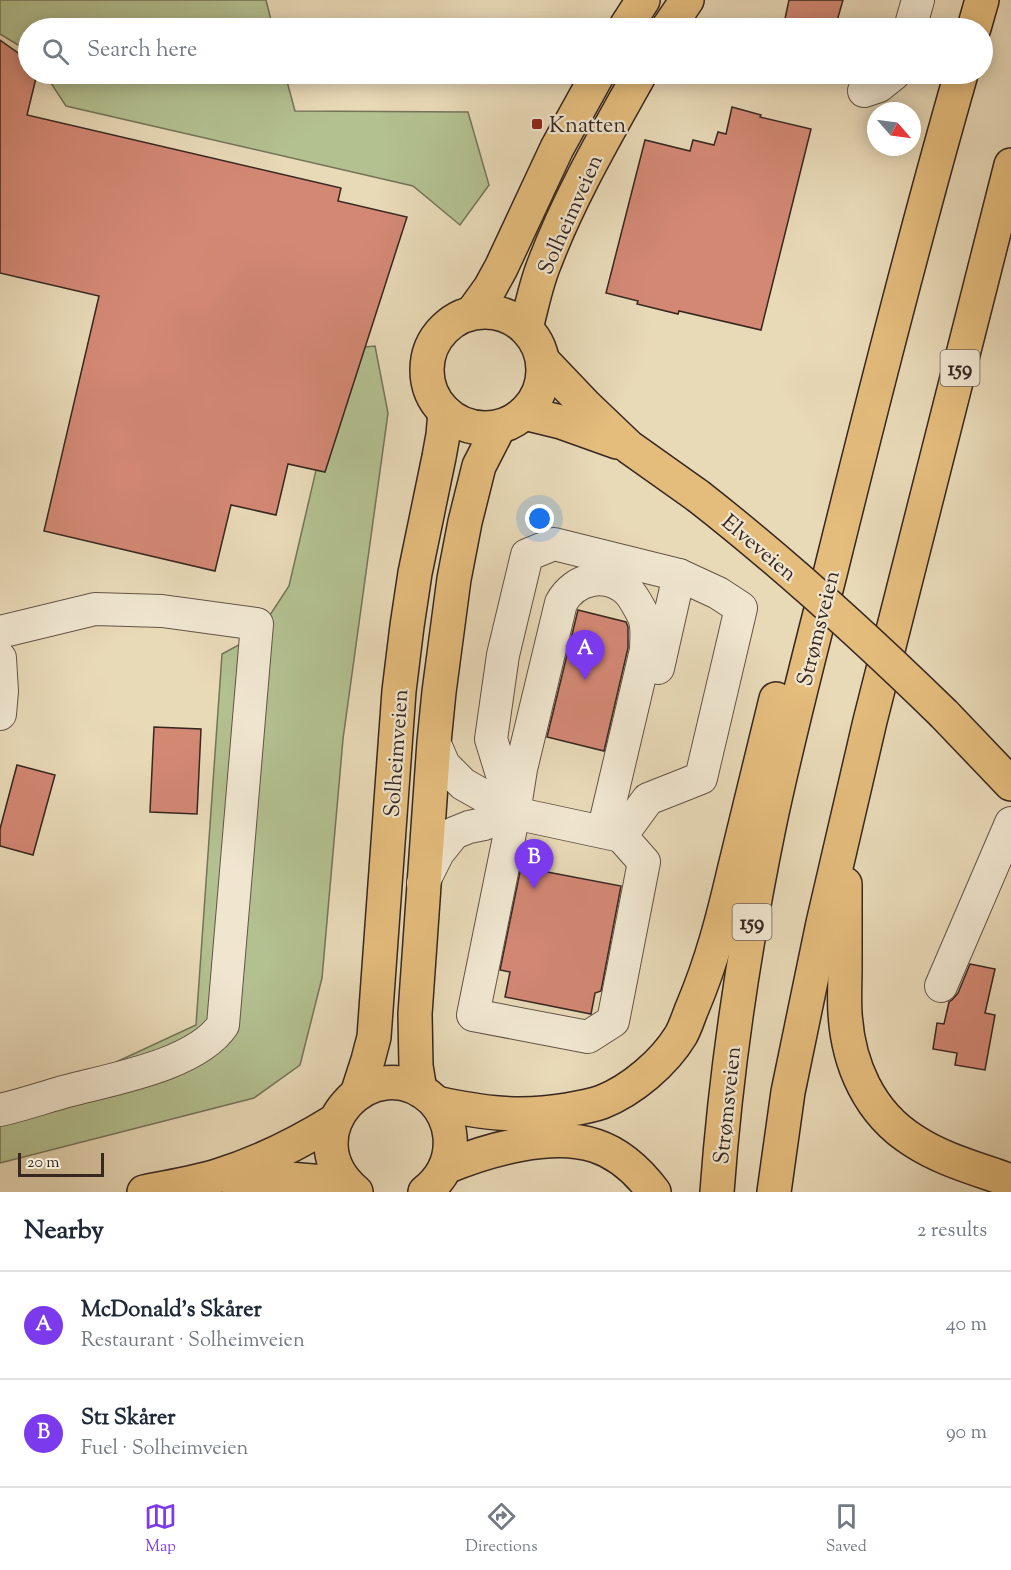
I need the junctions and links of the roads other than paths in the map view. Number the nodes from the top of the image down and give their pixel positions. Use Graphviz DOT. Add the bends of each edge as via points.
graph roads {
  1 [pos="643,0"];
  2 [pos="687,0"];
  3 [pos="918,0"];
  4 [pos="982,0"];
  5 [pos="631,18"];
  6 [pos="675,18"];
  7 [pos="913,18"];
  8 [pos="977,18"];
  9 [pos="592,84"];
  10 [pos="634,84"];
  11 [pos="882,84"];
  12 [pos="958,84"];
  13 [pos="864,91"];
  14 [pos="1011,165"];
  15 [pos="472,313"];
  16 [pos="526,328"];
  17 [pos="886,348"];
  18 [pos="543,361"];
  19 [pos="445,412"];
  20 [pos="512,420"];
  21 [pos="629,447"];
  22 [pos="679,575"];
  23 [pos="0,633"];
  24 [pos="0,658"];
  25 [pos="0,714"];
  26 [pos="434,742"];
  27 [pos="1011,784"];
  28 [pos="514,813"];
  29 [pos="1011,823"];
  30 [pos="846,825"];
  31 [pos="612,834"];
  32 [pos="423,884"];
  33 [pos="941,986"];
  34 [pos="357,1094"];
  35 [pos="428,1097"];
  36 [pos="0,1110"];
  37 [pos="336,1120"];
  38 [pos="216,1176"];
  39 [pos="1011,1181"];
  40 [pos="434,1184"];
  41 [pos="352,1188"];
  42 [pos="144,1192"];
  43 [pos="654,1192"];
  44 [pos="717,1192"];
  45 [pos="774,1192"];
  1 -- 5 [label="main road"];
  2 -- 6 [label="main road"];
  3 -- 7 [label="lane"];
  4 -- 8 [label="main road"];
  9 -- 15 [label="main road, Solheimveien" via="557,148 501,268"];
  10 -- 16 [label="main road, Solheimveien" via="557,232"];
  11 -- 13 [label="lane"];
  12 -- 17 [label="main road, Strømsveien / 159"];
  14 -- 30 [label="main road, 159"];
  15 -- 16 [label="main road" via="501,314"];
  15 -- 19 [label="main road" via="447,325 427,361 429,389"];
  16 -- 18 [label="main road"];
  17 -- 35 [label="main road" via="820,524 719,935 681,1035 645,1076 623,1091 581,1108 510,1115 468,1110"];
  17 -- 44 [label="main road, Strømsveien / 159" via="770,821 737,1012"];
  18 -- 20 [label="main road" via="540,389 533,402"];
  18 -- 21 [label="main road, Elveveien"];
  19 -- 20 [label="main road" via="456,421 484,428"];
  19 -- 34 [label="main road, Solheimveien" via="440,457 415,573 399,692 374,1037"];
  20 -- 21 [label="main road, Elveveien" via="561,422"];
  20 -- 26 [label="main road, Solheimveien" via="478,466 454,579"];
  21 -- 27 [label="main road, Elveveien, bridge" via="771,555 868,641"];
  22 -- 28 [label="lane" via="554,544 527,555 503,655 491,739"];
  22 -- 31 [label="lane"];
  22 -- 31 [label="lane" via="741,608 701,778 648,799"];
  23 -- 36 [label="lane" via="95,609 162,611 257,624 223,1025 195,1051 180,1058"];
  24 -- 25 [label="lane"];
  26 -- 28 [label="lane" via="444,765 463,784"];
  26 -- 32 [label="main road, Solheimveien"];
  28 -- 31 [label="lane"];
  28 -- 31 [label="lane" via="561,603 575,586 601,579 629,592 645,620 647,635"];
  28 -- 31 [label="lane" via="473,1015 588,1037 613,1021 644,862"];
  28 -- 32 [label="lane" via="454,832"];
  29 -- 33 [label="lane"];
  30 -- 39 [label="main road" via="845,1013 849,1045 865,1090 896,1128 913,1141 940,1156"];
  30 -- 45 [label="main road, 159" via="788,1092"];
  32 -- 35 [label="main road, Solheimveien" via="416,1066"];
  34 -- 35 [label="main road" via="387,1083 407,1085"];
  34 -- 37 [label="main road"];
  35 -- 40 [label="main road, Solheimveien" via="445,1118 450,1134 450,1151"];
  37 -- 38 [label="main road" via="285,1150"];
  37 -- 41 [label="main road" via="332,1154 339,1173"];
  38 -- 41 [label="main road" via="289,1179"];
  38 -- 42 [label="main road"];
  40 -- 43 [label="main road" via="465,1159 511,1146 556,1140 595,1145 614,1154"];
}
